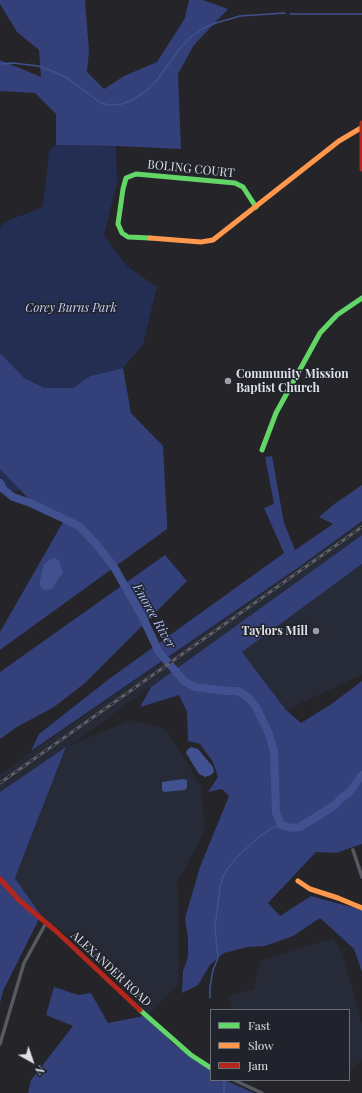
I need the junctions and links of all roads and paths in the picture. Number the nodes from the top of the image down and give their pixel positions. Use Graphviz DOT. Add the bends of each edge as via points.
graph roads {
  1 [pos="362,126"];
  2 [pos="362,169"];
  3 [pos="256,206"];
  4 [pos="362,298"];
  5 [pos="262,450"];
  6 [pos="353,850"];
  7 [pos="362,877"];
  8 [pos="0,880"];
  9 [pos="298,881"];
  10 [pos="362,908"];
  11 [pos="46,923"];
  12 [pos="0,1044"];
  13 [pos="210,1067"];
  14 [pos="236,1081"];
  15 [pos="262,1093"];
  1 -- 2 [label="street"];
  1 -- 3 [label="street, BOLING COURT"];
  3 -- 3 [label="street, BOLING COURT" via="243,187 235,182 136,174 126,178 118,224 122,233 128,237 204,242 217,238"];
  4 -- 5 [label="street" via="337,315 320,333 276,414"];
  6 -- 7 [label="street"];
  8 -- 11 [label="street, ALEXANDER ROAD"];
  9 -- 10 [label="street" via="310,889"];
  11 -- 12 [label="street" via="24,963"];
  11 -- 13 [label="street, ALEXANDER ROAD" via="141,1011 191,1055"];
  14 -- 15 [label="street"];
}
